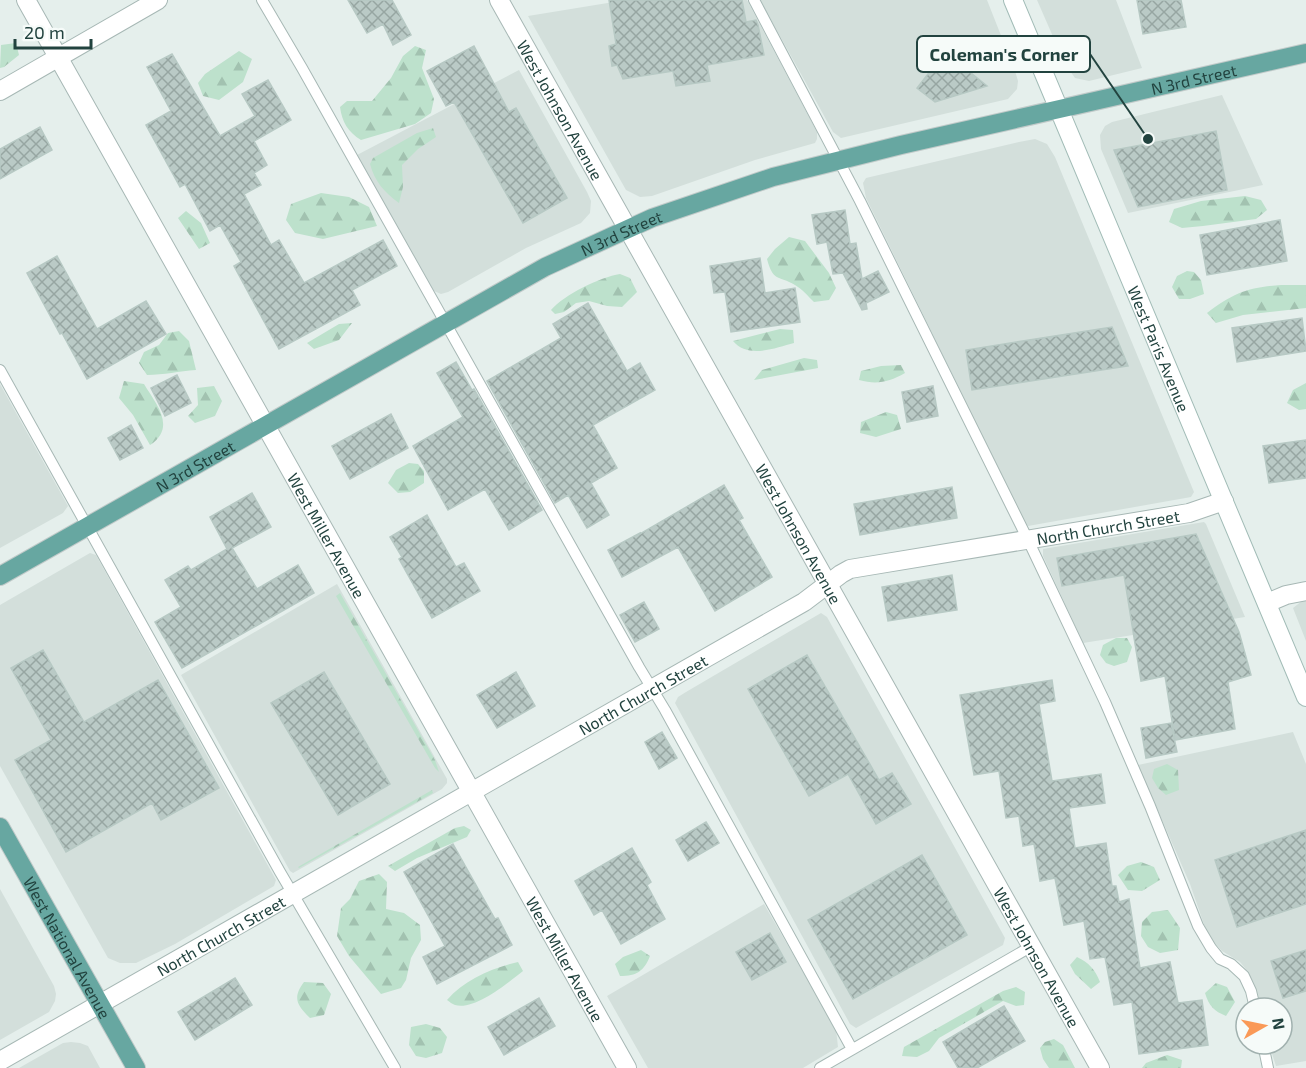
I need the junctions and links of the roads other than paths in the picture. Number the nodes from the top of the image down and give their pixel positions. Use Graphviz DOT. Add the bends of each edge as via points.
graph roads {
  1 [pos="26,0"];
  2 [pos="158,0"];
  3 [pos="262,0"];
  4 [pos="499,0"];
  5 [pos="754,0"];
  6 [pos="1012,0"];
  7 [pos="1306,53"];
  8 [pos="58,57"];
  9 [pos="0,91"];
  10 [pos="1059,110"];
  11 [pos="839,161"];
  12 [pos="628,229"];
  13 [pos="446,323"];
  14 [pos="0,370"];
  15 [pos="266,426"];
  16 [pos="1224,501"];
  17 [pos="88,526"];
  18 [pos="1028,540"];
  19 [pos="0,576"];
  20 [pos="828,584"];
  21 [pos="1306,591"];
  22 [pos="1267,603"];
  23 [pos="652,688"];
  24 [pos="1306,697"];
  25 [pos="472,791"];
  26 [pos="0,826"];
  27 [pos="293,895"];
  28 [pos="1032,946"];
  29 [pos="1252,996"];
  30 [pos="100,1004"];
  31 [pos="852,1049"];
  32 [pos="0,1061"];
  33 [pos="136,1068"];
  34 [pos="395,1068"];
  35 [pos="627,1068"];
  36 [pos="820,1068"];
  37 [pos="1100,1068"];
  1 -- 8 [label="street, West Miller Avenue"];
  2 -- 8 [label="street"];
  3 -- 13 [label="lane"];
  4 -- 12 [label="street, West Johnson Avenue"];
  5 -- 11 [label="lane"];
  6 -- 10 [label="street, West Paris Avenue"];
  7 -- 10 [label="main road, N 3rd Street"];
  8 -- 9 [label="street"];
  8 -- 15 [label="street, West Miller Avenue"];
  10 -- 11 [label="main road, N 3rd Street"];
  10 -- 16 [label="street, West Paris Avenue"];
  11 -- 12 [label="main road, N 3rd Street" via="773,177"];
  11 -- 18 [label="lane"];
  12 -- 13 [label="main road, N 3rd Street" via="545,267"];
  12 -- 20 [label="street, West Johnson Avenue"];
  13 -- 15 [label="main road, N 3rd Street"];
  13 -- 23 [label="lane"];
  14 -- 17 [label="lane"];
  15 -- 17 [label="main road, N 3rd Street"];
  15 -- 25 [label="street, West Miller Avenue"];
  16 -- 18 [label="street, North Church Street" via="1189,513"];
  16 -- 22 [label="street, West Paris Avenue"];
  17 -- 19 [label="main road, N 3rd Street"];
  17 -- 27 [label="lane"];
  18 -- 20 [label="street, North Church Street" via="850,569"];
  18 -- 29 [label="lane" via="1105,702 1198,926 1220,958 1244,976"];
  20 -- 23 [label="street, North Church Street" via="804,602"];
  20 -- 28 [label="street, West Johnson Avenue"];
  21 -- 22 [label="street"];
  22 -- 24 [label="street, West Paris Avenue"];
  23 -- 25 [label="street, North Church Street"];
  23 -- 31 [label="lane"];
  25 -- 27 [label="street, North Church Street"];
  25 -- 35 [label="street, West Miller Avenue"];
  26 -- 30 [label="main road, West National Avenue"];
  27 -- 30 [label="street, North Church Street"];
  27 -- 34 [label="lane"];
  28 -- 31 [label="lane"];
  28 -- 37 [label="street, West Johnson Avenue"];
  30 -- 32 [label="street, North Church Street"];
  30 -- 33 [label="main road, West National Avenue"];
  31 -- 36 [label="lane"];
}
